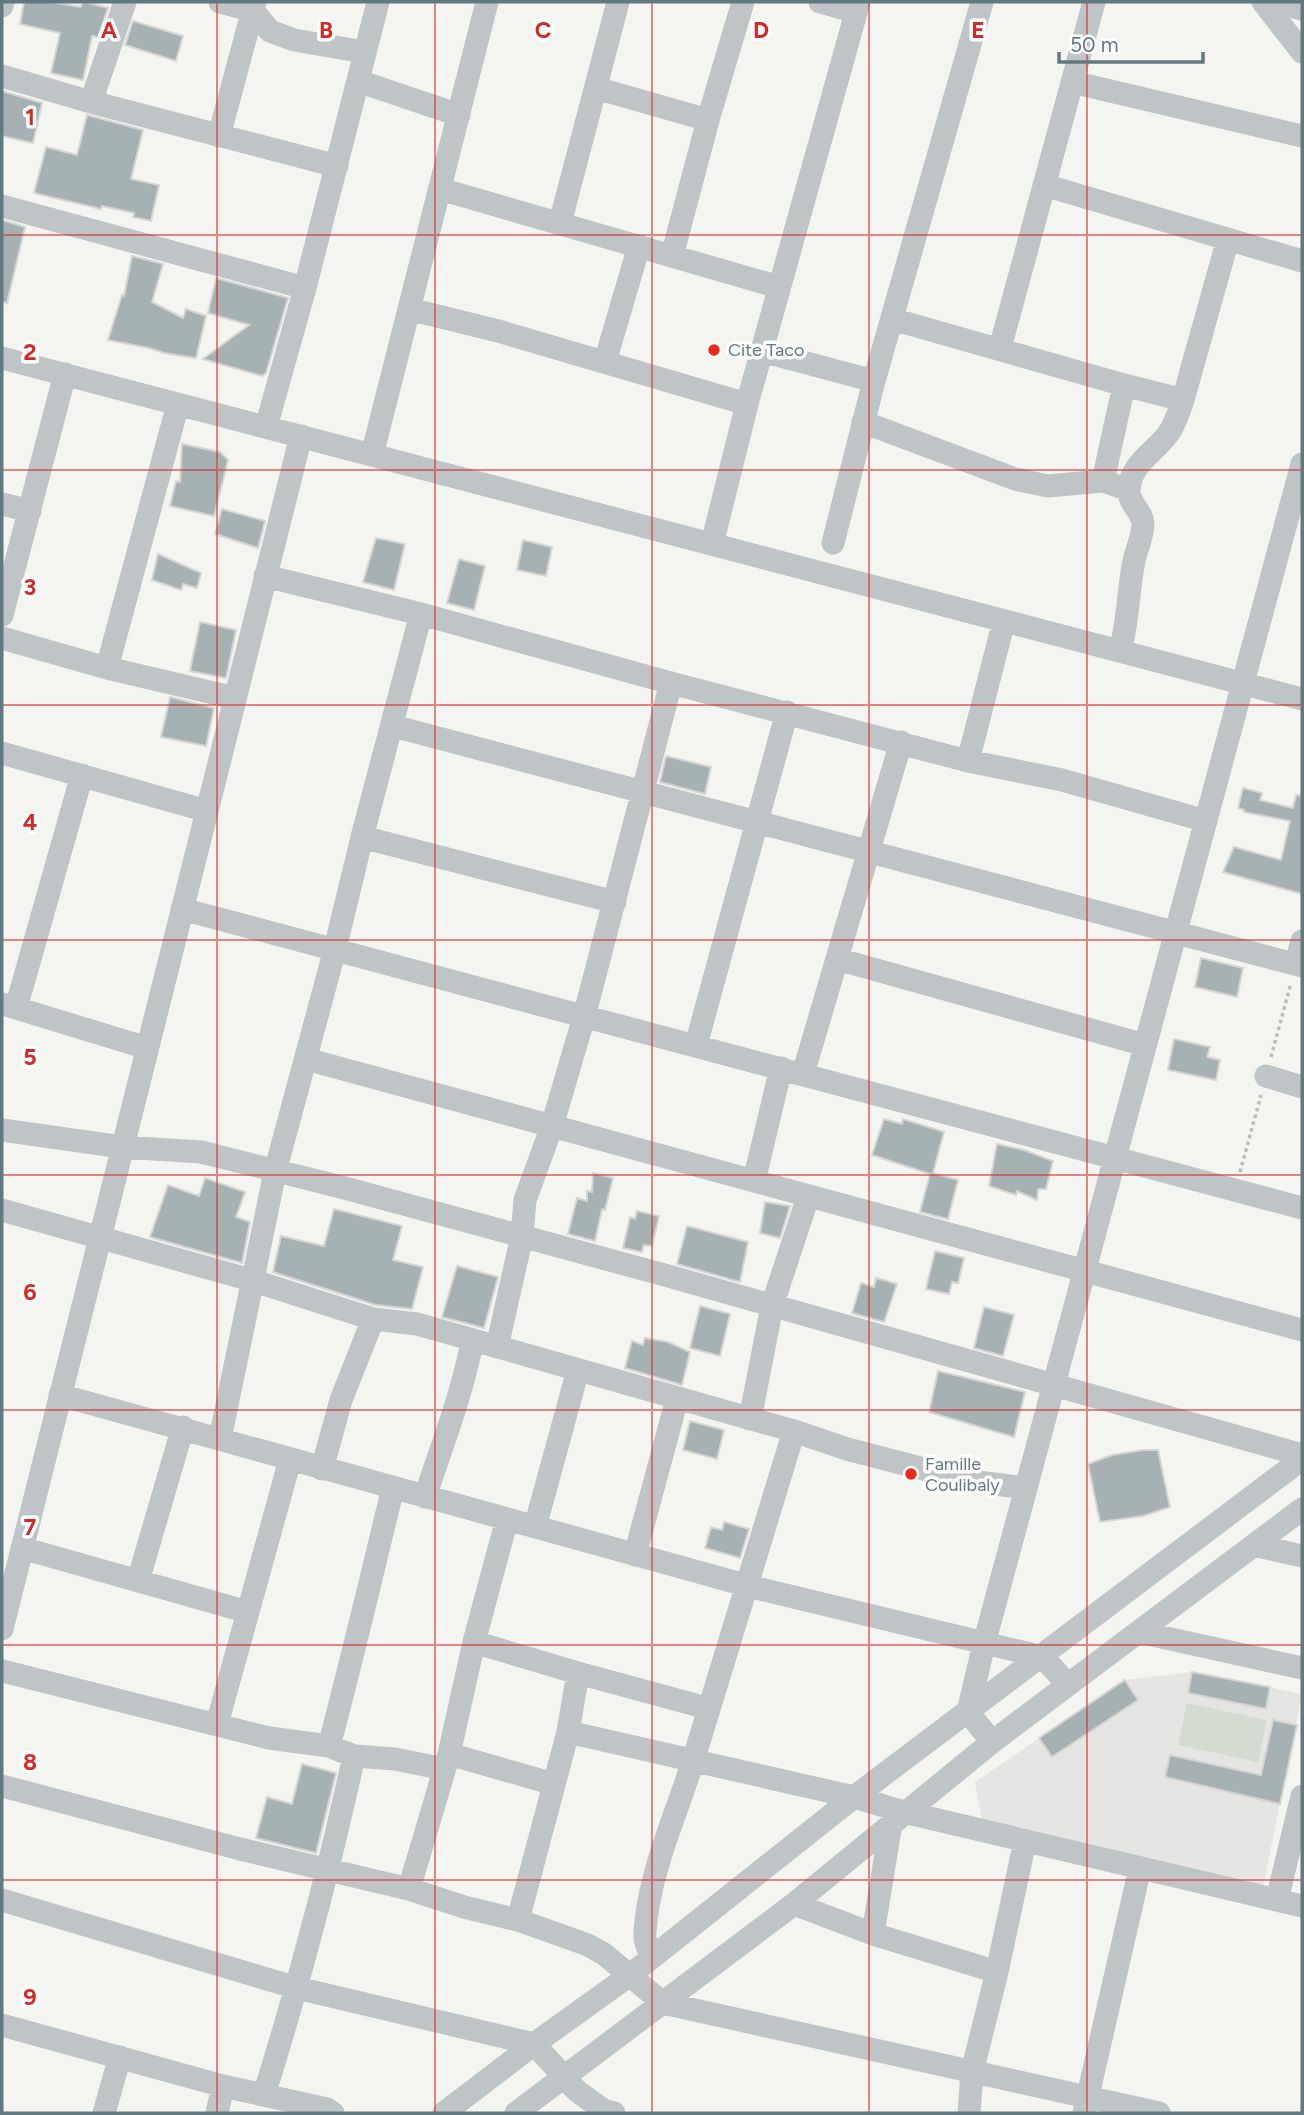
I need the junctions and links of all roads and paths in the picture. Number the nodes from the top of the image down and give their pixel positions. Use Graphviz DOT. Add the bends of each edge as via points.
graph roads {
  1 [pos="125,2"];
  2 [pos="220,2"];
  3 [pos="378,2"];
  4 [pos="487,2"];
  5 [pos="618,2"];
  6 [pos="743,2"];
  7 [pos="820,2"];
  8 [pos="982,2"];
  9 [pos="1094,2"];
  10 [pos="1263,2"];
  11 [pos="1275,2"];
  12 [pos="254,6"];
  13 [pos="858,7"];
  14 [pos="1302,9"];
  15 [pos="364,52"];
  16 [pos="1302,52"];
  17 [pos="2,76"];
  18 [pos="358,81"];
  19 [pos="1072,82"];
  20 [pos="596,88"];
  21 [pos="91,102"];
  22 [pos="459,115"];
  23 [pos="708,120"];
  24 [pos="219,136"];
  25 [pos="1302,136"];
  26 [pos="337,166"];
  27 [pos="1044,185"];
  28 [pos="440,189"];
  29 [pos="2,206"];
  30 [pos="560,223"];
  31 [pos="1228,239"];
  32 [pos="639,246"];
  33 [pos="672,256"];
  34 [pos="1302,261"];
  35 [pos="779,287"];
  36 [pos="305,288"];
  37 [pos="409,309"];
  38 [pos="892,319"];
  39 [pos="1000,348"];
  40 [pos="762,351"];
  41 [pos="2,358"];
  42 [pos="605,362"];
  43 [pos="65,374"];
  44 [pos="874,381"];
  45 [pos="1124,385"];
  46 [pos="1183,400"];
  47 [pos="178,404"];
  48 [pos="747,404"];
  49 [pos="863,422"];
  50 [pos="266,427"];
  51 [pos="300,436"];
  52 [pos="372,455"];
  53 [pos="1302,464"];
  54 [pos="1103,481"];
  55 [pos="1129,490"];
  56 [pos="2,504"];
  57 [pos="30,511"];
  58 [pos="833,543"];
  59 [pos="712,544"];
  60 [pos="265,576"];
  61 [pos="421,614"];
  62 [pos="2,615"];
  63 [pos="1004,621"];
  64 [pos="2,638"];
  65 [pos="1120,651"];
  66 [pos="107,668"];
  67 [pos="1243,683"];
  68 [pos="671,684"];
  69 [pos="235,698"];
  70 [pos="1302,699"];
  71 [pos="787,712"];
  72 [pos="393,726"];
  73 [pos="901,742"];
  74 [pos="2,752"];
  75 [pos="968,761"];
  76 [pos="82,775"];
  77 [pos="644,792"];
  78 [pos="207,811"];
  79 [pos="1206,821"];
  80 [pos="756,822"];
  81 [pos="362,837"];
  82 [pos="868,851"];
  83 [pos="615,902"];
  84 [pos="182,909"];
  85 [pos="1176,932"];
  86 [pos="1302,941"];
  87 [pos="335,949"];
  88 [pos="837,959"];
  89 [pos="1299,965"];
  90 [pos="9,1006"];
  91 [pos="584,1017"];
  92 [pos="696,1045"];
  93 [pos="1145,1045"];
  94 [pos="147,1048"];
  95 [pos="306,1059"];
  96 [pos="781,1068"];
  97 [pos="803,1074"];
  98 [pos="1265,1076"];
  99 [pos="1302,1087"];
  100 [pos="552,1126"];
  101 [pos="2,1130"];
  102 [pos="122,1147"];
  103 [pos="1115,1160"];
  104 [pos="275,1172"];
  105 [pos="754,1181"];
  106 [pos="808,1197"];
  107 [pos="1302,1208"];
  108 [pos="2,1210"];
  109 [pos="522,1236"];
  110 [pos="100,1239"];
  111 [pos="1084,1271"];
  112 [pos="251,1280"];
  113 [pos="772,1306"];
  114 [pos="373,1319"];
  115 [pos="1302,1330"];
  116 [pos="472,1342"];
  117 [pos="498,1347"];
  118 [pos="578,1370"];
  119 [pos="1054,1385"];
  120 [pos="61,1395"];
  121 [pos="677,1399"];
  122 [pos="750,1419"];
  123 [pos="183,1427"];
  124 [pos="794,1431"];
  125 [pos="220,1439"];
  126 [pos="1302,1457"];
  127 [pos="290,1460"];
  128 [pos="322,1469"];
  129 [pos="393,1488"];
  130 [pos="1026,1488"];
  131 [pos="425,1497"];
  132 [pos="1302,1509"];
  133 [pos="507,1519"];
  134 [pos="535,1527"];
  135 [pos="1254,1545"];
  136 [pos="22,1548"];
  137 [pos="635,1555"];
  138 [pos="1302,1556"];
  139 [pos="138,1581"];
  140 [pos="746,1585"];
  141 [pos="248,1612"];
  142 [pos="2,1629"];
  143 [pos="1139,1632"];
  144 [pos="474,1642"];
  145 [pos="984,1644"];
  146 [pos="1042,1657"];
  147 [pos="1302,1668"];
  148 [pos="2,1671"];
  149 [pos="578,1673"];
  150 [pos="1068,1685"];
  151 [pos="707,1708"];
  152 [pos="968,1712"];
  153 [pos="217,1724"];
  154 [pos="568,1731"];
  155 [pos="992,1742"];
  156 [pos="329,1746"];
  157 [pos="354,1756"];
  158 [pos="693,1760"];
  159 [pos="447,1762"];
  160 [pos="554,1784"];
  161 [pos="2,1786"];
  162 [pos="1302,1796"];
  163 [pos="854,1797"];
  164 [pos="898,1817"];
  165 [pos="1025,1841"];
  166 [pos="1140,1868"];
  167 [pos="329,1870"];
  168 [pos="409,1889"];
  169 [pos="2,1900"];
  170 [pos="1277,1900"];
  171 [pos="794,1905"];
  172 [pos="1302,1906"];
  173 [pos="518,1920"];
  174 [pos="873,1934"];
  175 [pos="652,1957"];
  176 [pos="997,1972"];
  177 [pos="630,1975"];
  178 [pos="297,1988"];
  179 [pos="663,2003"];
  180 [pos="2,2025"];
  181 [pos="534,2044"];
  182 [pos="120,2057"];
  183 [pos="972,2072"];
  184 [pos="562,2077"];
  185 [pos="223,2086"];
  186 [pos="264,2095"];
  187 [pos="1086,2105"];
  188 [pos="104,2113"];
  189 [pos="217,2113"];
  190 [pos="333,2113"];
  191 [pos="444,2113"];
  192 [pos="516,2113"];
  193 [pos="614,2113"];
  194 [pos="969,2113"];
  195 [pos="1159,2113"];
  1 -- 21 [label="street"];
  2 -- 12 [label="street"];
  3 -- 15 [label="street"];
  4 -- 22 [label="street"];
  5 -- 20 [label="street"];
  6 -- 23 [label="street"];
  7 -- 13 [label="street"];
  8 -- 38 [label="street"];
  9 -- 19 [label="street"];
  10 -- 16 [label="street"];
  11 -- 14 [label="street"];
  12 -- 15 [label="street" via="270,31 294,40"];
  12 -- 24 [label="street"];
  13 -- 35 [label="street"];
  15 -- 18 [label="street"];
  17 -- 21 [label="street"];
  18 -- 22 [label="street"];
  18 -- 26 [label="street"];
  19 -- 25 [label="street"];
  19 -- 27 [label="street"];
  20 -- 23 [label="street"];
  20 -- 30 [label="street"];
  21 -- 24 [label="street"];
  22 -- 28 [label="street"];
  23 -- 33 [label="street"];
  24 -- 26 [label="street"];
  26 -- 36 [label="street"];
  27 -- 31 [label="street"];
  27 -- 39 [label="street"];
  28 -- 30 [label="street"];
  28 -- 37 [label="street"];
  29 -- 36 [label="street"];
  30 -- 32 [label="street"];
  31 -- 34 [label="street"];
  31 -- 46 [label="street"];
  32 -- 33 [label="street"];
  32 -- 42 [label="street"];
  33 -- 35 [label="street"];
  35 -- 40 [label="street"];
  36 -- 50 [label="street"];
  37 -- 42 [label="street"];
  37 -- 52 [label="street"];
  38 -- 39 [label="street"];
  38 -- 44 [label="street"];
  39 -- 45 [label="street"];
  40 -- 44 [label="street"];
  40 -- 48 [label="street"];
  41 -- 43 [label="street"];
  42 -- 48 [label="street"];
  43 -- 47 [label="street"];
  43 -- 57 [label="street"];
  44 -- 49 [label="street"];
  45 -- 46 [label="street"];
  45 -- 54 [label="street"];
  46 -- 55 [label="street" via="1168,434 1136,469"];
  47 -- 50 [label="street"];
  47 -- 66 [label="street"];
  48 -- 59 [label="street"];
  49 -- 54 [label="street" via="1015,479 1048,486"];
  49 -- 58 [label="street"];
  50 -- 51 [label="street"];
  51 -- 52 [label="street"];
  51 -- 60 [label="street"];
  52 -- 59 [label="street"];
  53 -- 67 [label="street"];
  54 -- 55 [label="street"];
  55 -- 65 [label="street" via="1143,528"];
  56 -- 57 [label="street"];
  57 -- 62 [label="street"];
  59 -- 63 [label="street"];
  60 -- 61 [label="street"];
  60 -- 69 [label="street"];
  61 -- 68 [label="street"];
  61 -- 72 [label="street"];
  63 -- 65 [label="street"];
  63 -- 75 [label="street"];
  64 -- 66 [label="street"];
  65 -- 67 [label="street"];
  66 -- 69 [label="street"];
  67 -- 70 [label="street"];
  67 -- 79 [label="street"];
  68 -- 71 [label="street"];
  68 -- 77 [label="street"];
  69 -- 78 [label="street"];
  71 -- 73 [label="street"];
  71 -- 80 [label="street"];
  72 -- 77 [label="street"];
  72 -- 81 [label="street"];
  73 -- 75 [label="street"];
  73 -- 82 [label="street"];
  74 -- 76 [label="street"];
  75 -- 79 [label="street" via="1062,780"];
  76 -- 78 [label="street"];
  76 -- 90 [label="street"];
  77 -- 80 [label="street"];
  77 -- 83 [label="street"];
  78 -- 84 [label="street"];
  79 -- 85 [label="street"];
  80 -- 82 [label="street"];
  80 -- 92 [label="street"];
  81 -- 83 [label="street"];
  81 -- 87 [label="street"];
  82 -- 85 [label="street"];
  82 -- 88 [label="street"];
  83 -- 91 [label="street"];
  84 -- 87 [label="street"];
  84 -- 94 [label="street"];
  85 -- 89 [label="street"];
  85 -- 93 [label="street"];
  86 -- 89 [label="street"];
  87 -- 91 [label="street"];
  87 -- 95 [label="street"];
  88 -- 93 [label="street"];
  88 -- 97 [label="street"];
  90 -- 94 [label="street"];
  91 -- 92 [label="street"];
  91 -- 100 [label="street"];
  92 -- 96 [label="street"];
  93 -- 103 [label="street"];
  94 -- 102 [label="street"];
  95 -- 100 [label="street"];
  95 -- 104 [label="street"];
  96 -- 97 [label="street"];
  96 -- 105 [label="street"];
  97 -- 103 [label="street"];
  98 -- 99 [label="street"];
  100 -- 105 [label="street"];
  100 -- 109 [label="street" via="525,1200"];
  101 -- 102 [label="street"];
  102 -- 104 [label="street" via="201,1152"];
  102 -- 110 [label="street"];
  103 -- 107 [label="street"];
  103 -- 111 [label="street"];
  104 -- 109 [label="street"];
  104 -- 112 [label="street"];
  105 -- 106 [label="street"];
  106 -- 111 [label="street"];
  106 -- 113 [label="street"];
  108 -- 110 [label="street"];
  109 -- 113 [label="street"];
  109 -- 117 [label="street"];
  110 -- 112 [label="street"];
  110 -- 120 [label="street"];
  111 -- 115 [label="street"];
  111 -- 119 [label="street"];
  112 -- 114 [label="street"];
  112 -- 125 [label="street"];
  113 -- 119 [label="street"];
  113 -- 122 [label="street"];
  114 -- 116 [label="street" via="417,1324"];
  114 -- 128 [label="street" via="341,1400"];
  116 -- 117 [label="street"];
  116 -- 131 [label="street" via="464,1383"];
  117 -- 118 [label="street"];
  118 -- 121 [label="street"];
  118 -- 134 [label="street"];
  119 -- 126 [label="street"];
  119 -- 130 [label="street"];
  120 -- 123 [label="street"];
  120 -- 136 [label="street"];
  121 -- 122 [label="street"];
  121 -- 137 [label="street"];
  122 -- 124 [label="street"];
  123 -- 125 [label="street"];
  123 -- 139 [label="street"];
  124 -- 130 [label="street" via="970,1481"];
  124 -- 140 [label="street"];
  125 -- 127 [label="street"];
  126 -- 146 [label="street"];
  127 -- 128 [label="street"];
  127 -- 141 [label="street"];
  128 -- 129 [label="street"];
  129 -- 131 [label="street"];
  129 -- 156 [label="street"];
  130 -- 145 [label="street"];
  131 -- 133 [label="street"];
  132 -- 135 [label="street"];
  133 -- 134 [label="street"];
  133 -- 144 [label="street"];
  134 -- 137 [label="street"];
  135 -- 138 [label="street"];
  135 -- 143 [label="street"];
  136 -- 139 [label="street"];
  136 -- 142 [label="street"];
  137 -- 140 [label="street"];
  139 -- 141 [label="street"];
  140 -- 145 [label="street"];
  140 -- 151 [label="street"];
  141 -- 153 [label="street"];
  143 -- 147 [label="street"];
  143 -- 150 [label="street"];
  144 -- 149 [label="street"];
  144 -- 159 [label="street"];
  145 -- 146 [label="street"];
  145 -- 152 [label="street"];
  146 -- 150 [label="street"];
  146 -- 152 [label="street"];
  148 -- 153 [label="street"];
  149 -- 151 [label="street"];
  149 -- 154 [label="street"];
  150 -- 155 [label="street"];
  151 -- 158 [label="street"];
  152 -- 155 [label="street"];
  152 -- 163 [label="street"];
  153 -- 156 [label="street" via="269,1738"];
  154 -- 158 [label="street"];
  154 -- 160 [label="street"];
  155 -- 164 [label="street"];
  156 -- 157 [label="street"];
  157 -- 159 [label="street"];
  157 -- 167 [label="street"];
  158 -- 163 [label="street"];
  158 -- 175 [label="street" via="654,1879 645,1934"];
  159 -- 160 [label="street"];
  159 -- 168 [label="street"];
  160 -- 173 [label="street"];
  161 -- 167 [label="street"];
  162 -- 170 [label="street"];
  163 -- 164 [label="street"];
  163 -- 175 [label="street"];
  164 -- 165 [label="street"];
  164 -- 171 [label="street"];
  164 -- 174 [label="street"];
  165 -- 166 [label="street"];
  165 -- 176 [label="street"];
  166 -- 170 [label="street"];
  166 -- 187 [label="street"];
  167 -- 168 [label="street"];
  167 -- 178 [label="street"];
  168 -- 173 [label="street"];
  169 -- 178 [label="street"];
  170 -- 172 [label="street"];
  171 -- 174 [label="street"];
  171 -- 179 [label="street"];
  173 -- 177 [label="street" via="588,1945"];
  174 -- 176 [label="street"];
  175 -- 177 [label="street"];
  176 -- 183 [label="street"];
  177 -- 179 [label="street"];
  177 -- 181 [label="street"];
  178 -- 181 [label="street"];
  178 -- 186 [label="street"];
  179 -- 183 [label="street"];
  179 -- 184 [label="street"];
  180 -- 182 [label="street"];
  181 -- 184 [label="street"];
  181 -- 191 [label="street"];
  182 -- 185 [label="street"];
  182 -- 188 [label="street"];
  183 -- 187 [label="street"];
  183 -- 194 [label="street"];
  184 -- 192 [label="street"];
  184 -- 193 [label="street"];
  185 -- 186 [label="street"];
  185 -- 189 [label="street"];
  186 -- 190 [label="street"];
  187 -- 195 [label="street"];
}
